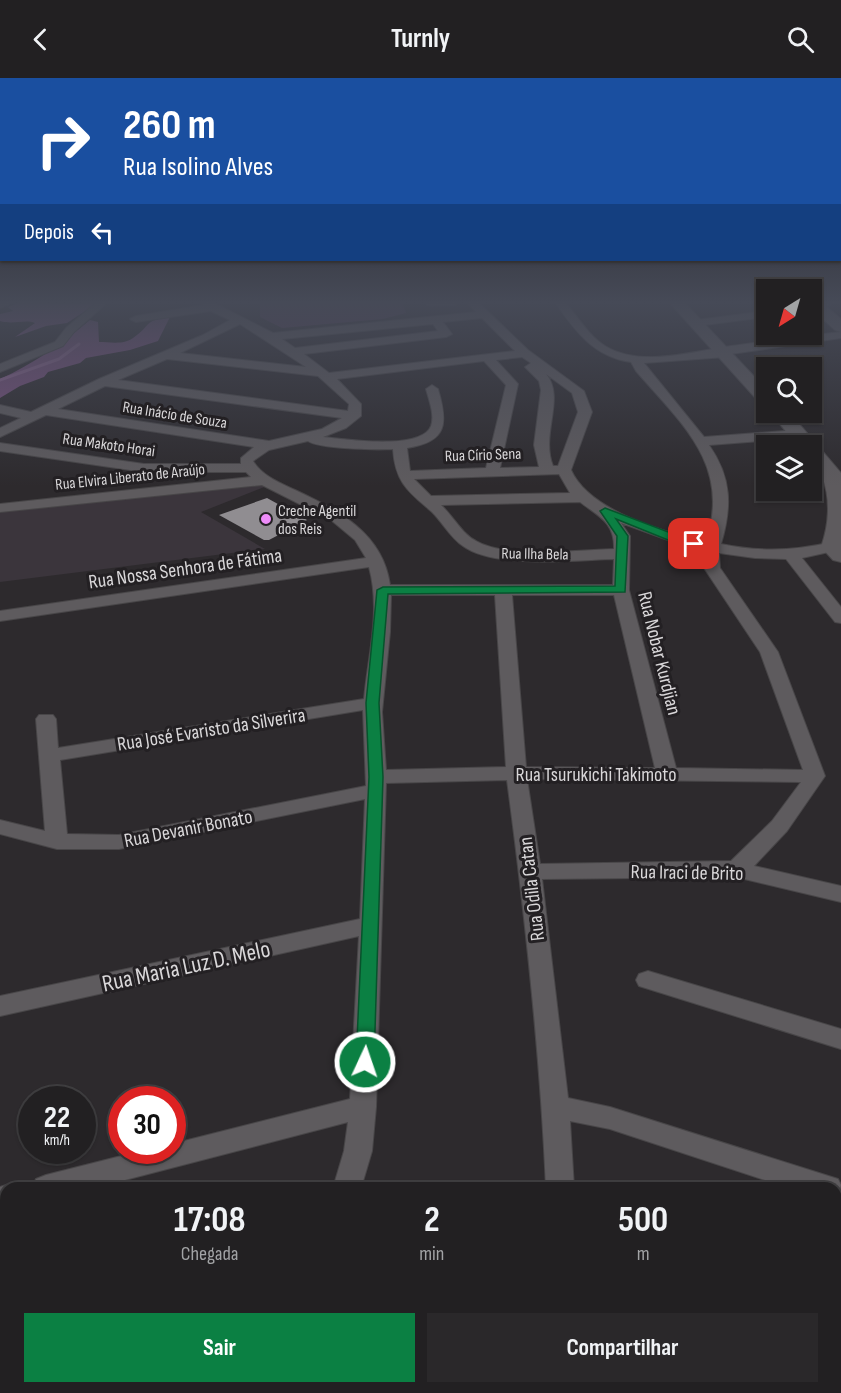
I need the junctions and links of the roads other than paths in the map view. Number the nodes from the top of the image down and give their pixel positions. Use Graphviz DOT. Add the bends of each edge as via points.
graph roads {
  1 [pos="146,363"];
  2 [pos="234,363"];
  3 [pos="307,363"];
  4 [pos="431,363"];
  5 [pos="492,363"];
  6 [pos="529,363"];
  7 [pos="535,363"];
  8 [pos="638,363"];
  9 [pos="734,363"];
  10 [pos="321,374"];
  11 [pos="563,380"];
  12 [pos="545,381"];
  13 [pos="103,382"];
  14 [pos="756,388"];
  15 [pos="432,389"];
  16 [pos="0,409"];
  17 [pos="43,411"];
  18 [pos="30,416"];
  19 [pos="354,416"];
  20 [pos="789,423"];
  21 [pos="0,433"];
  22 [pos="799,435"];
  23 [pos="306,439"];
  24 [pos="702,441"];
  25 [pos="756,442"];
  26 [pos="267,445"];
  27 [pos="400,446"];
  28 [pos="0,447"];
  29 [pos="822,458"];
  30 [pos="547,470"];
  31 [pos="564,470"];
  32 [pos="492,472"];
  33 [pos="837,472"];
  34 [pos="256,474"];
  35 [pos="404,475"];
  36 [pos="583,497"];
  37 [pos="425,501"];
  38 [pos="0,508"];
  39 [pos="605,511"];
  40 [pos="711,547"];
  41 [pos="836,551"];
  42 [pos="621,554"];
  43 [pos="791,555"];
  44 [pos="376,561"];
  45 [pos="383,590"];
  46 [pos="621,590"];
  47 [pos="503,591"];
  48 [pos="0,616"];
  49 [pos="841,618"];
  50 [pos="372,703"];
  51 [pos="46,719"];
  52 [pos="50,755"];
  53 [pos="516,773"];
  54 [pos="668,774"];
  55 [pos="815,776"];
  56 [pos="376,784"];
  57 [pos="0,826"];
  58 [pos="57,842"];
  59 [pos="736,869"];
  60 [pos="530,873"];
  61 [pos="841,894"];
  62 [pos="371,925"];
  63 [pos="648,980"];
  64 [pos="0,1006"];
  65 [pos="841,1039"];
  66 [pos="363,1107"];
  67 [pos="556,1107"];
  68 [pos="69,1182"];
  69 [pos="349,1182"];
  70 [pos="560,1182"];
  71 [pos="809,1182"];
  1 -- 13 [label="street"];
  2 -- 10 [label="street"];
  3 -- 10 [label="street"];
  4 -- 10 [label="street"];
  5 -- 32 [label="street" via="512,384"];
  6 -- 12 [label="street"];
  7 -- 11 [label="street"];
  8 -- 24 [label="street"];
  9 -- 14 [label="street"];
  10 -- 19 [label="street" via="351,399"];
  11 -- 12 [label="street"];
  11 -- 31 [label="street" via="578,391 585,412"];
  12 -- 30 [label="street" via="548,399 539,442"];
  13 -- 17 [label="street"];
  13 -- 19 [label="street"];
  15 -- 27 [label="street" via="438,414 436,429 426,439"];
  16 -- 18 [label="street"];
  17 -- 18 [label="street"];
  17 -- 26 [label="street, Rua Inácio de Souza"];
  18 -- 21 [label="street"];
  19 -- 23 [label="street" via="332,431"];
  20 -- 22 [label="street"];
  23 -- 26 [label="street, Rua Inácio de Souza"];
  23 -- 27 [label="street"];
  24 -- 25 [label="street"];
  24 -- 40 [label="street" via="721,489 721,524"];
  26 -- 34 [label="street" via="246,461"];
  27 -- 35 [label="street"];
  28 -- 34 [label="street, Rua Makoto Horai" via="144,468"];
  29 -- 33 [label="street"];
  30 -- 31 [label="street, Rua Círio Sena"];
  30 -- 32 [label="street, Rua Círio Sena"];
  31 -- 36 [label="street"];
  32 -- 35 [label="street, Rua Círio Sena"];
  33 -- 41 [label="street"];
  34 -- 38 [label="street, Rua Elvira Liberato de Araújo"];
  34 -- 44 [label="street" via="342,522 364,542"];
  35 -- 37 [label="street, Rua Ilha Bela"];
  36 -- 37 [label="street"];
  36 -- 39 [label="street"];
  37 -- 42 [label="street, Rua Ilha Bela" via="466,541 483,550"];
  39 -- 40 [label="street" via="677,540"];
  39 -- 42 [label="street, Rua Nobar Kurdjian" via="622,536"];
  40 -- 43 [label="street"];
  40 -- 55 [label="street" via="712,568 769,652"];
  41 -- 43 [label="street"];
  42 -- 46 [label="street, Rua Nobar Kurdjian"];
  43 -- 49 [label="street"];
  44 -- 45 [label="street"];
  44 -- 48 [label="street, Rua Nossa Senhora de Fátima"];
  45 -- 47 [label="street"];
  45 -- 50 [label="street"];
  46 -- 47 [label="street"];
  46 -- 54 [label="street, Rua Nobar Kurdjian"];
  47 -- 53 [label="street, Rua Odila Catan"];
  50 -- 52 [label="street, Rua José Evaristo da Silverira"];
  50 -- 56 [label="street"];
  51 -- 52 [label="street"];
  52 -- 58 [label="street"];
  53 -- 54 [label="street, Rua Tsurukichi Takimoto"];
  53 -- 56 [label="street, Rua Tsurukichi Takimoto"];
  53 -- 60 [label="street, Rua Odila Catan"];
  54 -- 55 [label="street, Rua Tsurukichi Takimoto"];
  55 -- 59 [label="street" via="761,849"];
  56 -- 58 [label="street, Rua Devanir Bonato" via="119,842"];
  56 -- 62 [label="street"];
  57 -- 58 [label="street, Rua Devanir Bonato"];
  59 -- 60 [label="street, Rua Iraci de Brito"];
  59 -- 61 [label="street, Rua Iraci de Brito"];
  60 -- 67 [label="street, Rua Odila Catan"];
  62 -- 64 [label="street, Rua Maria Luz D. Melo"];
  62 -- 66 [label="street"];
  63 -- 65 [label="street"];
  66 -- 68 [label="street"];
  66 -- 69 [label="street" via="358,1151"];
  67 -- 70 [label="street, Rua Odila Catan"];
  67 -- 71 [label="street" via="610,1118"];
}
